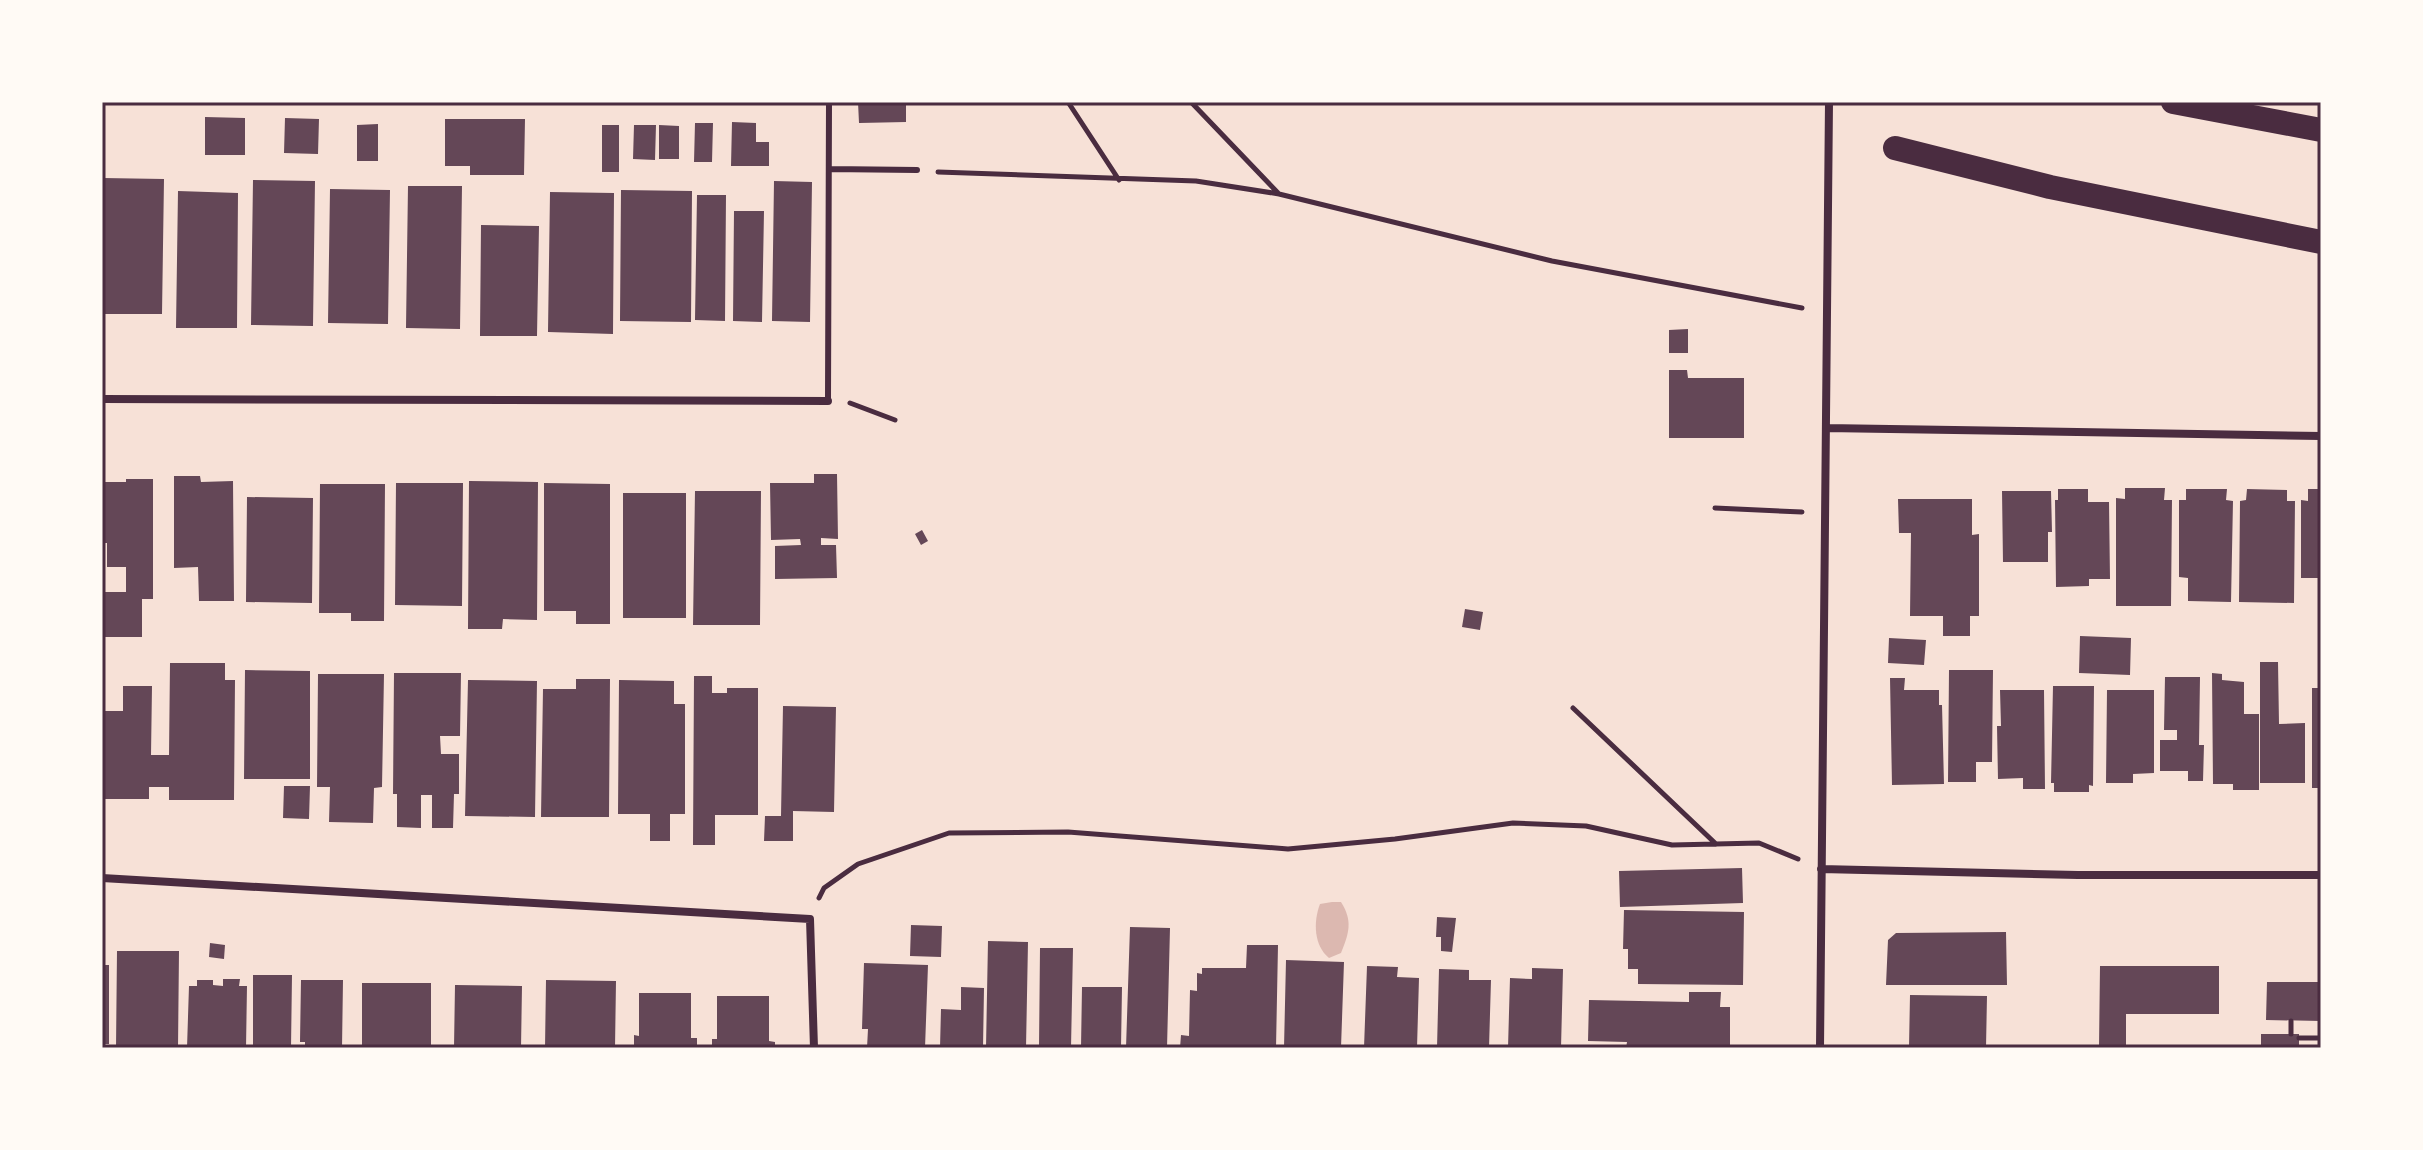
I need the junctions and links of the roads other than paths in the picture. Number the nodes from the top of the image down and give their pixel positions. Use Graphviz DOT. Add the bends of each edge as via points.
graph roads {
  1 [pos="793,102"];
  2 [pos="829,102"];
  3 [pos="1829,102"];
  4 [pos="2173,102"];
  5 [pos="2321,130"];
  6 [pos="1895,148"];
  7 [pos="829,169"];
  8 [pos="917,170"];
  9 [pos="2321,242"];
  10 [pos="102,399"];
  11 [pos="828,401"];
  12 [pos="1826,428"];
  13 [pos="2321,436"];
  14 [pos="1821,869"];
  15 [pos="2321,875"];
  16 [pos="102,878"];
  17 [pos="814,1048"];
  18 [pos="1820,1048"];
  1 -- 2 [label="lane"];
  2 -- 7 [label="lane"];
  3 -- 12 [label="street"];
  4 -- 5 [label="highway"];
  6 -- 9 [label="highway" via="2050,187"];
  7 -- 8 [label="lane"];
  7 -- 11 [label="lane"];
  10 -- 11 [label="street"];
  12 -- 13 [label="street"];
  12 -- 14 [label="street"];
  14 -- 15 [label="street"];
  14 -- 18 [label="street"];
  16 -- 17 [label="street" via="810,919"];
}
